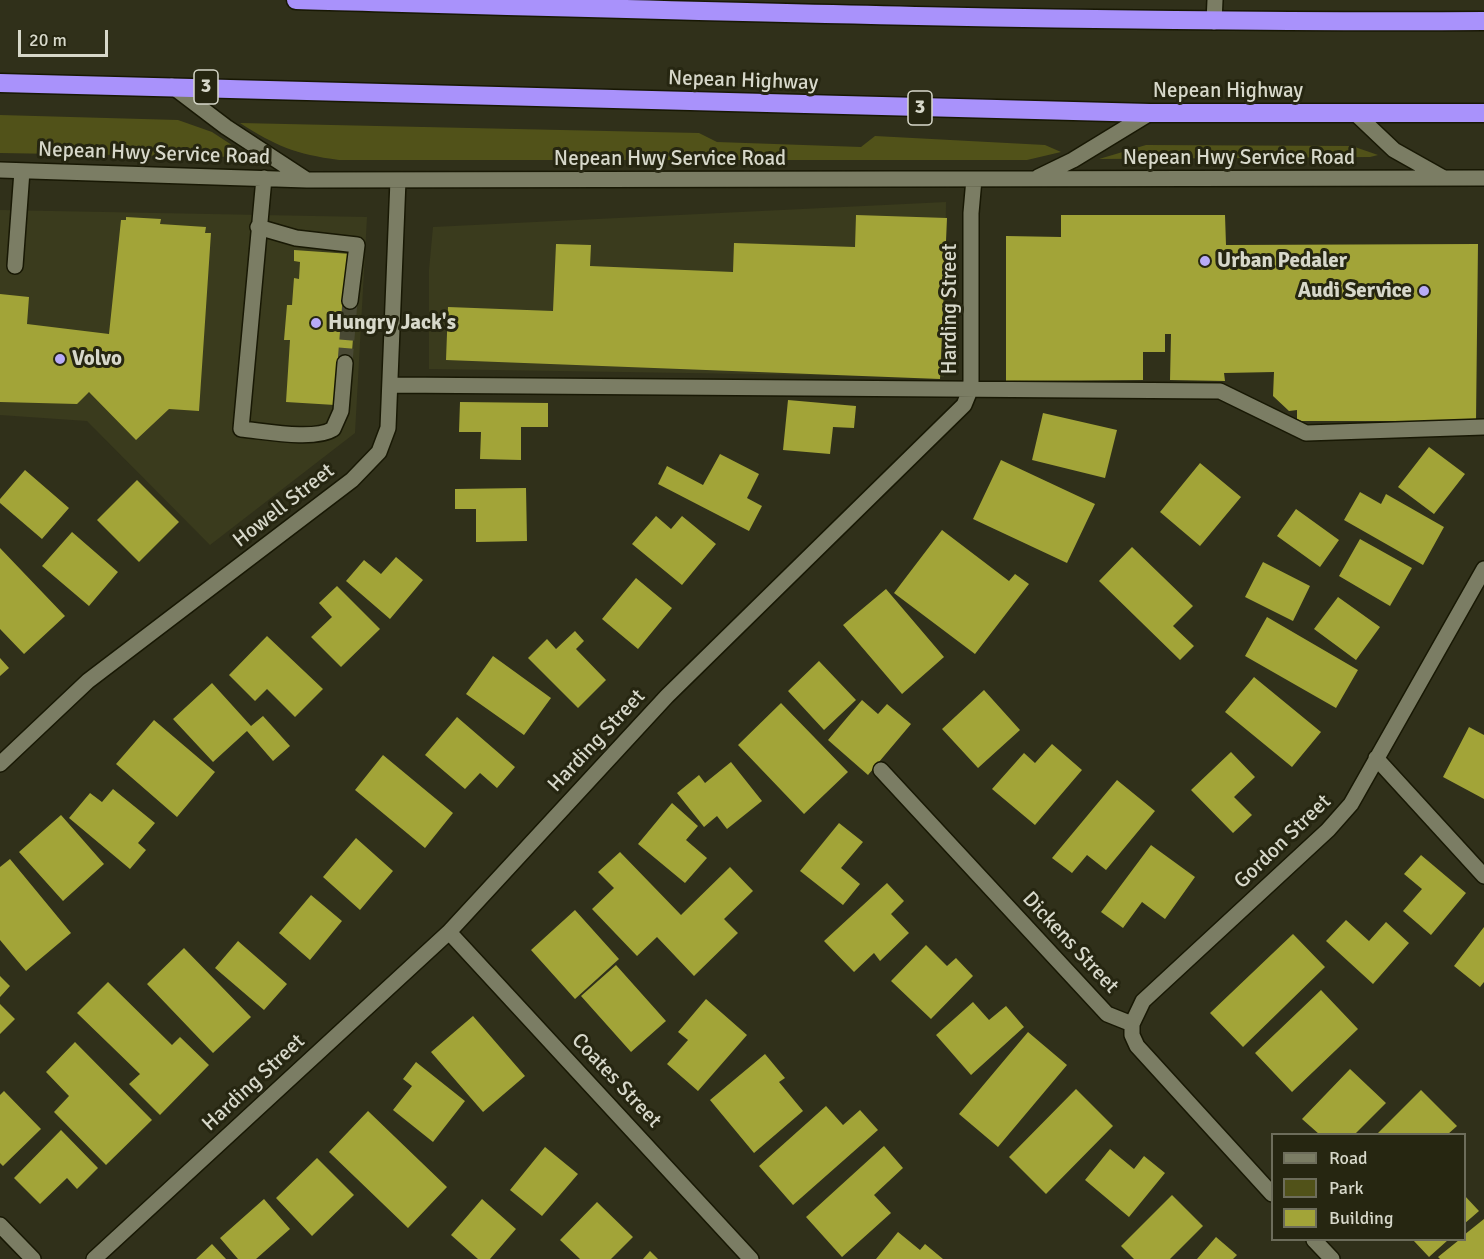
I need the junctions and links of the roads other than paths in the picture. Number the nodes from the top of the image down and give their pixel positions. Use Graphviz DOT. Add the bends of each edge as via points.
graph roads {
  1 [pos="296,0"];
  2 [pos="1215,0"];
  3 [pos="1484,21"];
  4 [pos="1214,22"];
  5 [pos="0,83"];
  6 [pos="172,86"];
  7 [pos="1150,113"];
  8 [pos="1355,113"];
  9 [pos="1484,113"];
  10 [pos="0,170"];
  11 [pos="22,171"];
  12 [pos="264,178"];
  13 [pos="1445,178"];
  14 [pos="1484,178"];
  15 [pos="974,179"];
  16 [pos="1034,179"];
  17 [pos="307,180"];
  18 [pos="398,180"];
  19 [pos="258,227"];
  20 [pos="15,266"];
  21 [pos="350,300"];
  22 [pos="345,363"];
  23 [pos="390,385"];
  24 [pos="971,388"];
  25 [pos="1484,427"];
  26 [pos="1484,569"];
  27 [pos="1377,758"];
  28 [pos="0,764"];
  29 [pos="881,770"];
  30 [pos="1484,876"];
  31 [pos="449,932"];
  32 [pos="1132,1024"];
  33 [pos="1271,1193"];
  34 [pos="0,1225"];
  35 [pos="1316,1241"];
  36 [pos="33,1259"];
  37 [pos="94,1259"];
  38 [pos="751,1259"];
  39 [pos="1332,1259"];
  1 -- 4 [label="highway"];
  2 -- 4 [label="street"];
  3 -- 4 [label="highway"];
  5 -- 6 [label="highway, Nepean Highway / 3"];
  6 -- 7 [label="highway, Nepean Highway / 3"];
  6 -- 17 [label="street, Nepean Hwy Service Road"];
  7 -- 8 [label="highway, Nepean Highway / 3"];
  7 -- 16 [label="street, Nepean Hwy Service Road"];
  8 -- 9 [label="highway, Nepean Highway / 3"];
  8 -- 13 [label="street, Nepean Hwy Service Road" via="1394,150"];
  10 -- 11 [label="street, Nepean Hwy Service Road"];
  11 -- 12 [label="street, Nepean Hwy Service Road"];
  11 -- 20 [label="street"];
  12 -- 17 [label="street, Nepean Hwy Service Road"];
  12 -- 19 [label="street"];
  13 -- 14 [label="street, Nepean Hwy Service Road"];
  13 -- 16 [label="street, Nepean Hwy Service Road"];
  15 -- 16 [label="street, Nepean Hwy Service Road"];
  15 -- 18 [label="street, Nepean Hwy Service Road"];
  15 -- 24 [label="street, Harding Street"];
  17 -- 18 [label="street, Nepean Hwy Service Road"];
  18 -- 23 [label="street, Howell Street"];
  19 -- 21 [label="street" via="296,238 357,245"];
  19 -- 22 [label="street" via="242,429 317,434 333,429 341,411"];
  23 -- 24 [label="street"];
  23 -- 28 [label="street, Howell Street" via="388,428 379,452 368,465 88,681"];
  24 -- 25 [label="street" via="1220,391 1306,433"];
  24 -- 31 [label="street, Harding Street" via="964,405 667,696"];
  26 -- 27 [label="street, Gordon Street"];
  27 -- 30 [label="street"];
  27 -- 32 [label="street, Gordon Street" via="1344,813 1143,1001"];
  29 -- 32 [label="street, Dickens Street" via="1107,1014"];
  31 -- 37 [label="street, Harding Street"];
  31 -- 38 [label="street, Coates Street"];
  32 -- 33 [label="street" via="1137,1046"];
  34 -- 36 [label="street"];
  35 -- 39 [label="street"];
}
